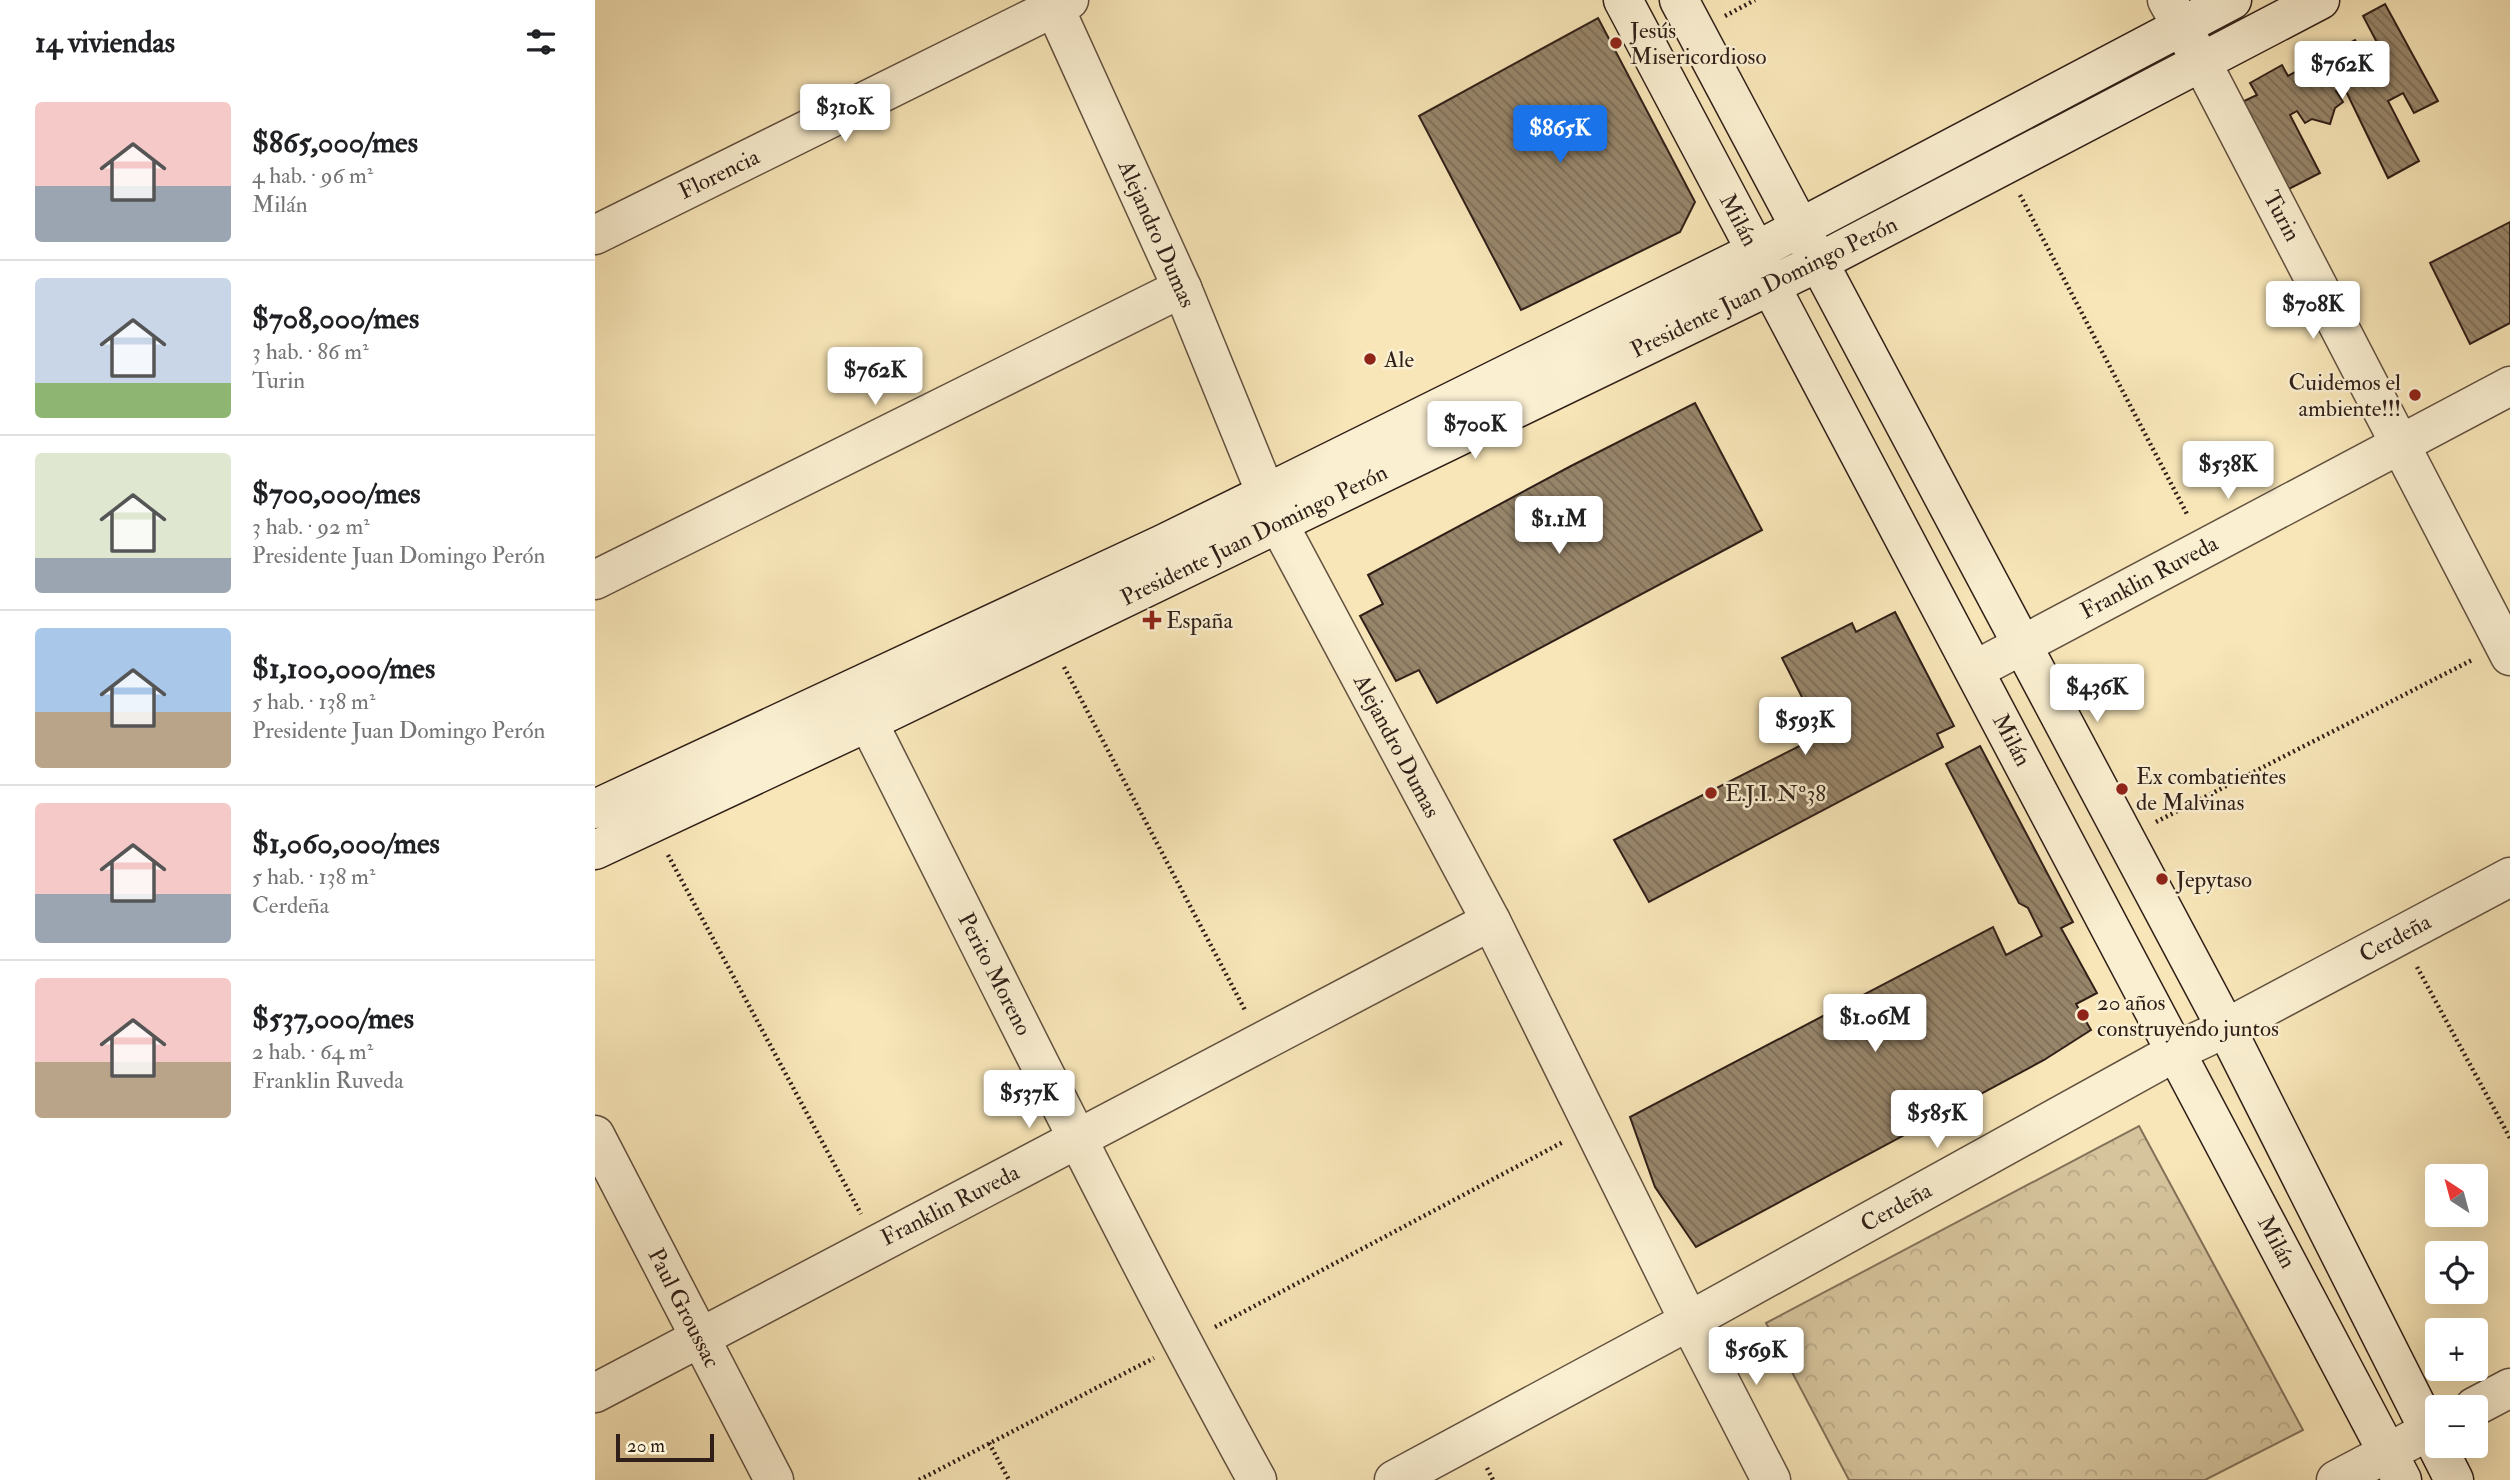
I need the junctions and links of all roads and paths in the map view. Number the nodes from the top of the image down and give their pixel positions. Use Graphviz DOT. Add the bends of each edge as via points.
graph roads {
  1 [pos="1623,0"];
  2 [pos="1679,0"];
  3 [pos="2232,0"];
  4 [pos="2321,0"];
  5 [pos="1058,2"];
  6 [pos="2174,13"];
  7 [pos="2202,63"];
  8 [pos="2005,166"];
  9 [pos="1801,228"];
  10 [pos="595,235"];
  11 [pos="1819,262"];
  12 [pos="1763,268"];
  13 [pos="1182,288"];
  14 [pos="2510,386"];
  15 [pos="2400,443"];
  16 [pos="1272,508"];
  17 [pos="2204,548"];
  18 [pos="595,580"];
  19 [pos="1047,635"];
  20 [pos="2021,645"];
  21 [pos="2507,650"];
  22 [pos="1975,670"];
  23 [pos="862,705"];
  24 [pos="595,809"];
  25 [pos="651,825"];
  26 [pos="2124,838"];
  27 [pos="595,850"];
  28 [pos="2510,877"];
  29 [pos="1491,921"];
  30 [pos="2400,936"];
  31 [pos="2226,1028"];
  32 [pos="1261,1041"];
  33 [pos="2177,1051"];
  34 [pos="1592,1127"];
  35 [pos="595,1135"];
  36 [pos="2510,1138"];
  37 [pos="1078,1139"];
  38 [pos="877,1243"];
  39 [pos="1689,1321"];
  40 [pos="699,1336"];
  41 [pos="1182,1344"];
  42 [pos="2510,1388"];
  43 [pos="595,1393"];
  44 [pos="2488,1400"];
  45 [pos="2425,1414"];
  46 [pos="2425,1437"];
  47 [pos="989,1443"];
  48 [pos="2445,1458"];
  49 [pos="2395,1466"];
  50 [pos="774,1480"];
  51 [pos="919,1480"];
  52 [pos="1009,1480"];
  53 [pos="1257,1480"];
  54 [pos="1394,1480"];
  55 [pos="1771,1480"];
  56 [pos="2336,1480"];
  57 [pos="2454,1480"];
  1 -- 12 [label="street, Milán"];
  2 -- 9 [label="street"];
  3 -- 6 [label="street, Presidente Juan Domingo Perón"];
  4 -- 7 [label="street, Presidente Juan Domingo Perón"];
  5 -- 10 [label="street, Florencia"];
  5 -- 13 [label="street, Alejandro Dumas"];
  6 -- 7 [label="street, Turin"];
  6 -- 9 [label="street, Presidente Juan Domingo Perón"];
  7 -- 8 [label="street, Presidente Juan Domingo Perón"];
  7 -- 15 [label="street, Turin"];
  8 -- 11 [label="street, Presidente Juan Domingo Perón"];
  8 -- 17 [label="path"];
  9 -- 11 [label="street"];
  9 -- 12 [label="street, Presidente Juan Domingo Perón"];
  11 -- 12 [label="street, Presidente Juan Domingo Perón"];
  11 -- 20 [label="street"];
  12 -- 16 [label="street, Presidente Juan Domingo Perón"];
  12 -- 22 [label="street, Milán"];
  13 -- 16 [label="street, Alejandro Dumas"];
  13 -- 18 [label="street"];
  14 -- 15 [label="street, Franklin Ruveda"];
  15 -- 17 [label="street, Franklin Ruveda"];
  15 -- 21 [label="street, Turin"];
  16 -- 19 [label="street, Presidente Juan Domingo Perón"];
  16 -- 23 [label="street, Presidente Juan Domingo Perón"];
  16 -- 29 [label="street, Alejandro Dumas"];
  17 -- 20 [label="street, Franklin Ruveda"];
  19 -- 23 [label="street, Presidente Juan Domingo Perón"];
  19 -- 32 [label="path"];
  20 -- 22 [label="street, Franklin Ruveda"];
  20 -- 26 [label="street"];
  21 -- 26 [label="path"];
  22 -- 33 [label="street, Milán"];
  23 -- 24 [label="street, Presidente Juan Domingo Perón"];
  23 -- 25 [label="street, Presidente Juan Domingo Perón"];
  23 -- 37 [label="street, Perito Moreno"];
  25 -- 27 [label="street, Presidente Juan Domingo Perón"];
  25 -- 38 [label="path"];
  26 -- 31 [label="street"];
  28 -- 30 [label="street, Cerdeña"];
  29 -- 32 [label="street, Franklin Ruveda"];
  29 -- 34 [label="street, Alejandro Dumas"];
  30 -- 31 [label="street, Cerdeña"];
  30 -- 36 [label="path"];
  31 -- 33 [label="street, Cerdeña"];
  31 -- 45 [label="street"];
  32 -- 37 [label="street, Franklin Ruveda"];
  33 -- 39 [label="street, Cerdeña"];
  33 -- 49 [label="street, Milán"];
  34 -- 39 [label="street, Alejandro Dumas"];
  34 -- 41 [label="path"];
  35 -- 40 [label="street, Paul Groussac"];
  37 -- 38 [label="street, Franklin Ruveda"];
  37 -- 41 [label="street, Perito Moreno"];
  38 -- 40 [label="street, Franklin Ruveda"];
  39 -- 54 [label="street, Cerdeña"];
  39 -- 55 [label="street, Alejandro Dumas"];
  40 -- 43 [label="street, Franklin Ruveda"];
  40 -- 50 [label="street, Paul Groussac"];
  41 -- 47 [label="path"];
  41 -- 53 [label="street, Perito Moreno"];
  42 -- 44 [label="street"];
  46 -- 49 [label="street"];
  47 -- 51 [label="path"];
  47 -- 52 [label="path"];
  48 -- 57 [label="street"];
  49 -- 56 [label="street"];
}
